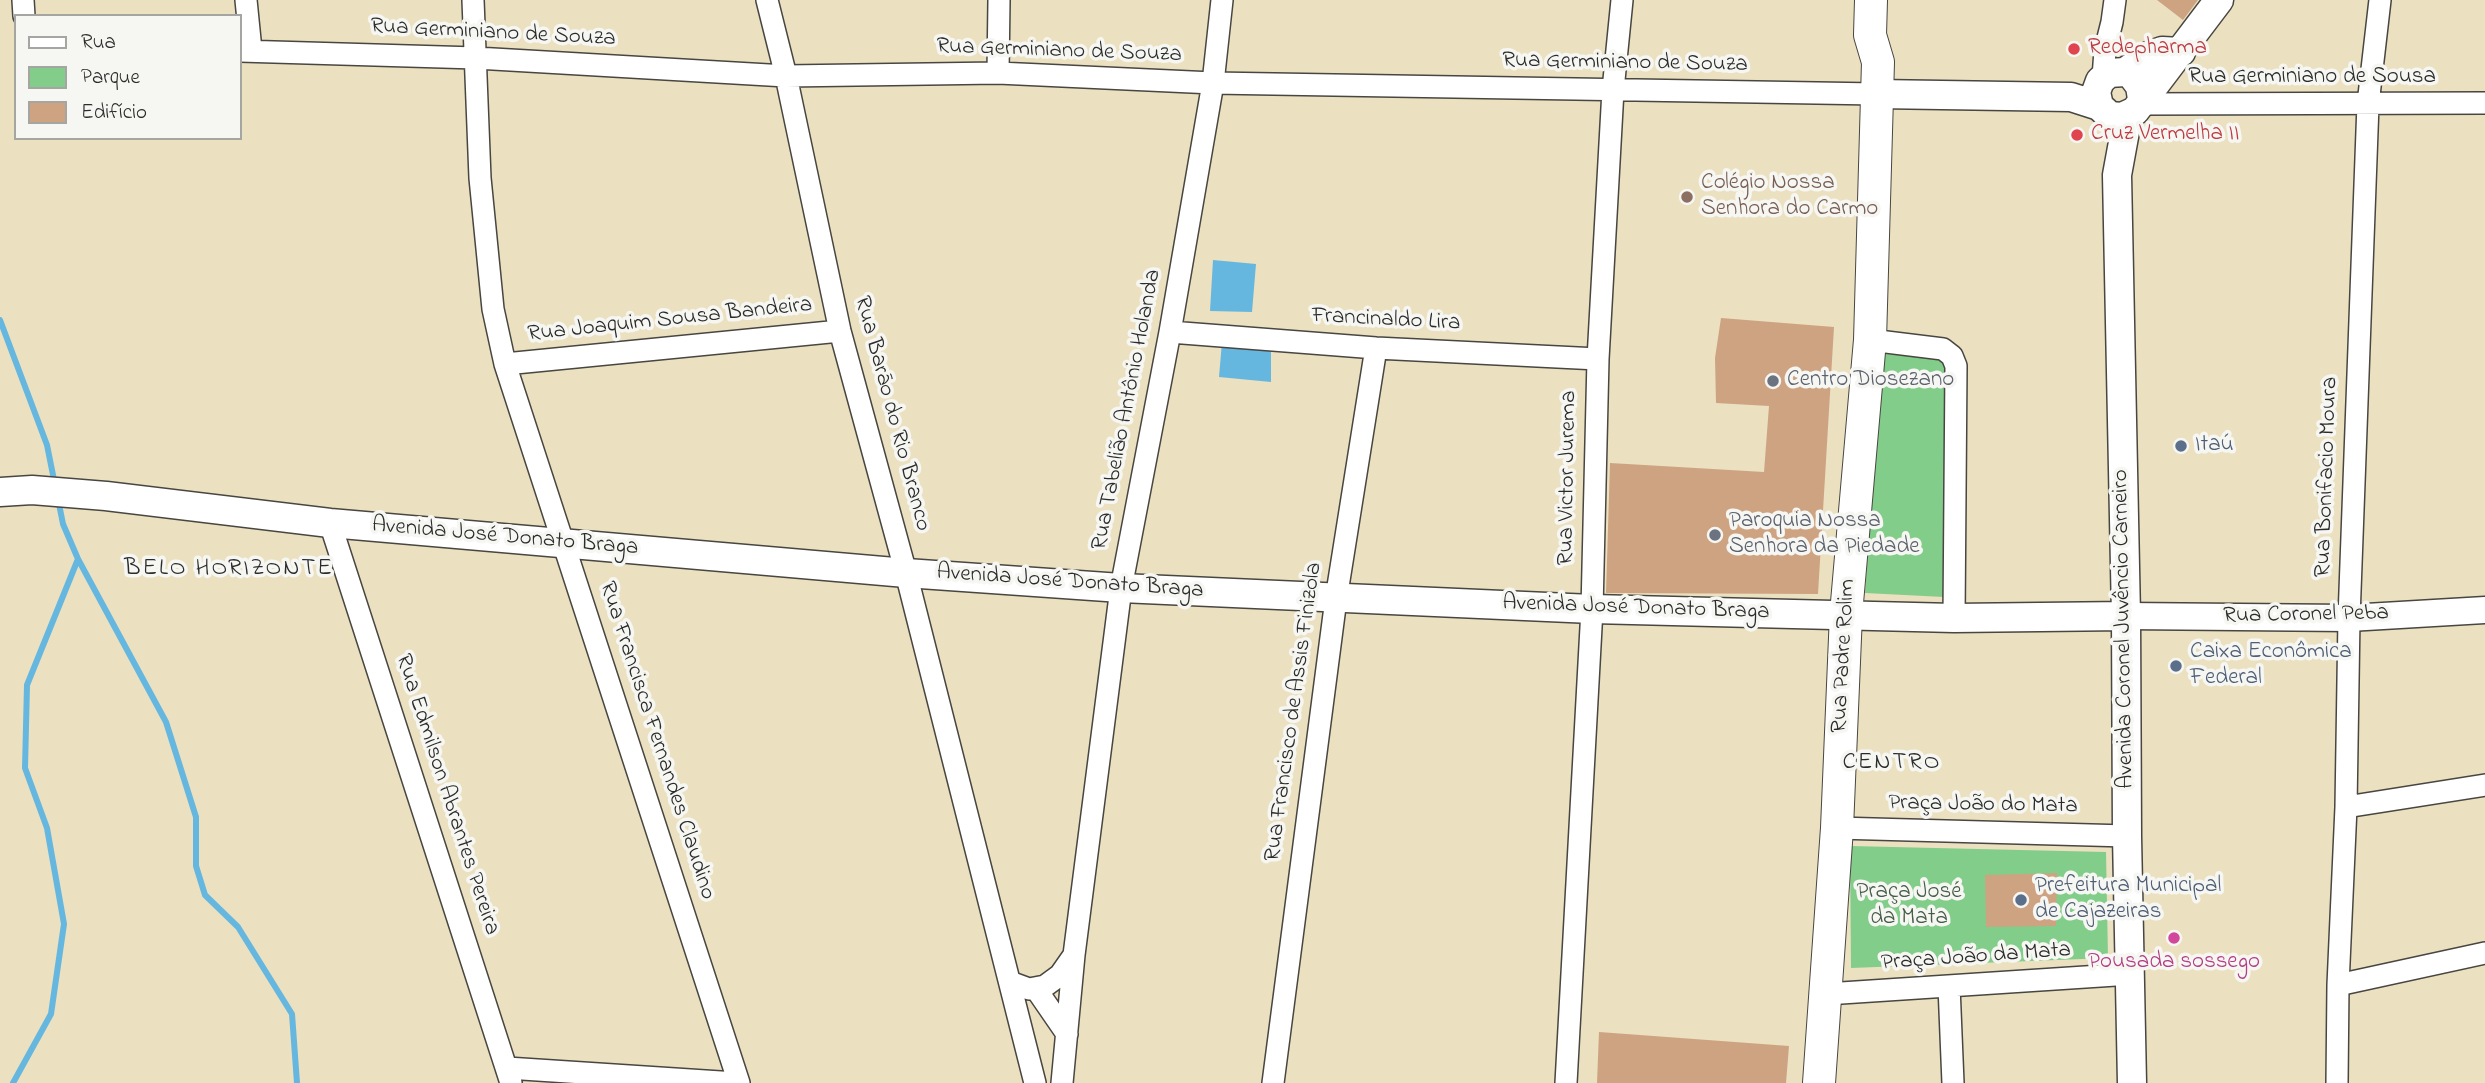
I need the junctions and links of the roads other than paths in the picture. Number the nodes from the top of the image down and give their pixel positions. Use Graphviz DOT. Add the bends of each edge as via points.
graph roads {
  1 [pos="246,0"];
  2 [pos="473,0"];
  3 [pos="767,0"];
  4 [pos="999,0"];
  5 [pos="1222,0"];
  6 [pos="1622,0"];
  7 [pos="1871,0"];
  8 [pos="1892,0"];
  9 [pos="2115,0"];
  10 [pos="2219,0"];
  11 [pos="2380,0"];
  12 [pos="245,51"];
  13 [pos="476,58"];
  14 [pos="1878,62"];
  15 [pos="998,73"];
  16 [pos="786,76"];
  17 [pos="1213,83"];
  18 [pos="1613,90"];
  19 [pos="1877,94"];
  20 [pos="2117,94"];
  21 [pos="2485,103"];
  22 [pos="2368,104"];
  23 [pos="840,331"];
  24 [pos="1170,332"];
  25 [pos="1870,340"];
  26 [pos="1376,348"];
  27 [pos="1598,359"];
  28 [pos="505,363"];
  29 [pos="12,488"];
  30 [pos="330,523"];
  31 [pos="564,544"];
  32 [pos="906,573"];
  33 [pos="1121,588"];
  34 [pos="1336,599"];
  35 [pos="1592,609"];
  36 [pos="2485,610"];
  37 [pos="1846,614"];
  38 [pos="2126,616"];
  39 [pos="1954,618"];
  40 [pos="2349,618"];
  41 [pos="2485,785"];
  42 [pos="2346,807"];
  43 [pos="1837,828"];
  44 [pos="2127,836"];
  45 [pos="2485,953"];
  46 [pos="1074,955"];
  47 [pos="2130,974"];
  48 [pos="1010,982"];
  49 [pos="2338,985"];
  50 [pos="1949,986"];
  51 [pos="1036,989"];
  52 [pos="1826,993"];
  53 [pos="1068,1034"];
  54 [pos="509,1076"];
  55 [pos="737,1083"];
  56 [pos="1035,1083"];
  57 [pos="1062,1083"];
  58 [pos="1273,1083"];
  59 [pos="1566,1083"];
  60 [pos="1819,1083"];
  61 [pos="1953,1083"];
  62 [pos="2132,1083"];
  63 [pos="2337,1083"];
  1 -- 12 [label="street"];
  2 -- 13 [label="street, Rua Francisca Fernandes Claudino"];
  3 -- 16 [label="street, Rua Barāo do Rio Branco"];
  4 -- 15 [label="street"];
  5 -- 17 [label="street, Rua Tabelião Antônio Holanda"];
  6 -- 18 [label="street, Rua Victor Jurema"];
  7 -- 14 [label="main road" via="1870,35"];
  8 -- 14 [label="main road" via="1889,38"];
  9 -- 20 [label="street"];
  10 -- 20 [label="main road" via="2182,52 2148,56"];
  11 -- 22 [label="street, Rua Bonifacio Moura"];
  12 -- 13 [label="street, Rua Germiniano de Souza"];
  13 -- 16 [label="street, Rua Germiniano de Souza"];
  13 -- 28 [label="street, Rua Francisca Fernandes Claudino" via="480,178 493,309"];
  14 -- 19 [label="main road, Rua Padre Rolim"];
  15 -- 16 [label="street, Rua Germiniano de Souza"];
  15 -- 17 [label="street, Rua Germiniano de Souza"];
  16 -- 23 [label="street, Rua Barāo do Rio Branco"];
  17 -- 18 [label="street, Rua Germiniano de Souza"];
  17 -- 24 [label="street, Rua Tabelião Antônio Holanda"];
  18 -- 19 [label="street, Rua Germiniano de Souza"];
  18 -- 27 [label="street, Rua Victor Jurema"];
  19 -- 20 [label="main road"];
  19 -- 25 [label="main road, Rua Padre Rolim"];
  20 -- 22 [label="street, Rua Germiniano de Sousa"];
  20 -- 38 [label="main road, Avenida Coronel Juvêncio Carneiro" via="2106,136 2117,175"];
  21 -- 22 [label="street, Rua Germiniano de Sousa"];
  22 -- 40 [label="street, Rua Bonifacio Moura"];
  23 -- 28 [label="street, Rua Joaquim Sousa Bandeira"];
  23 -- 32 [label="street, Rua Barāo do Rio Branco"];
  24 -- 26 [label="street, Francinaldo Lira"];
  24 -- 33 [label="street, Rua Tabelião Antônio Holanda"];
  25 -- 37 [label="main road, Rua Padre Rolim"];
  25 -- 39 [label="street" via="1943,349 1952,356"];
  26 -- 27 [label="street, Francinaldo Lira"];
  26 -- 34 [label="street, Rua Francisco de Assis Finizola"];
  27 -- 35 [label="street, Rua Victor Jurema"];
  28 -- 31 [label="street, Rua Francisca Fernandes Claudino"];
  29 -- 30 [label="main road, Avenida José Donato Braga"];
  30 -- 31 [label="main road, Avenida José Donato Braga"];
  30 -- 54 [label="street, Rua Edmilson Abrantes Pereira"];
  31 -- 32 [label="main road, Avenida José Donato Braga"];
  31 -- 55 [label="street, Rua Francisca Fernandes Claudino"];
  32 -- 33 [label="main road, Avenida José Donato Braga"];
  32 -- 48 [label="street, Rua Barāo do Rio Branco"];
  33 -- 34 [label="main road, Avenida José Donato Braga"];
  33 -- 46 [label="street, Rua Tabelião Antônio Holanda"];
  34 -- 35 [label="main road, Avenida José Donato Braga"];
  34 -- 58 [label="street, Rua Francisco de Assis Finizola"];
  35 -- 37 [label="main road, Avenida José Donato Braga"];
  35 -- 59 [label="street, Rua Victor Jurema"];
  36 -- 40 [label="street, Rua Coronel Peba"];
  37 -- 39 [label="main road, Avenida José Donato Braga"];
  37 -- 43 [label="main road, Rua Padre Rolim"];
  38 -- 39 [label="main road, Avenida José Donato Braga"];
  38 -- 40 [label="street, Rua Coronel Peba"];
  38 -- 44 [label="main road, Avenida Coronel Juvêncio Carneiro"];
  40 -- 42 [label="street, Rua Bonifacio Moura"];
  41 -- 42 [label="street"];
  42 -- 49 [label="street, Rua Bonifacio Moura"];
  43 -- 44 [label="street, Praça João do Mata"];
  43 -- 52 [label="main road, Rua Padre Rolim"];
  44 -- 47 [label="main road, Avenida Coronel Juvêncio Carneiro"];
  45 -- 49 [label="street"];
  46 -- 51 [label="street" via="1060,975"];
  46 -- 53 [label="street, Rua Tabelião Antônio Holanda"];
  47 -- 50 [label="street, Praça João da Mata"];
  47 -- 62 [label="main road, Avenida Coronel Juvêncio Carneiro"];
  48 -- 51 [label="street"];
  48 -- 56 [label="street, Rua Barāo do Rio Branco"];
  49 -- 63 [label="street, Rua Bonifacio Moura"];
  50 -- 52 [label="street, Praça João da Mata"];
  50 -- 61 [label="street"];
  51 -- 53 [label="street"];
  52 -- 60 [label="main road, Rua Padre Rolim"];
  53 -- 57 [label="street, Rua Tabelião Antônio Holanda"];
  54 -- 55 [label="street"];
}
